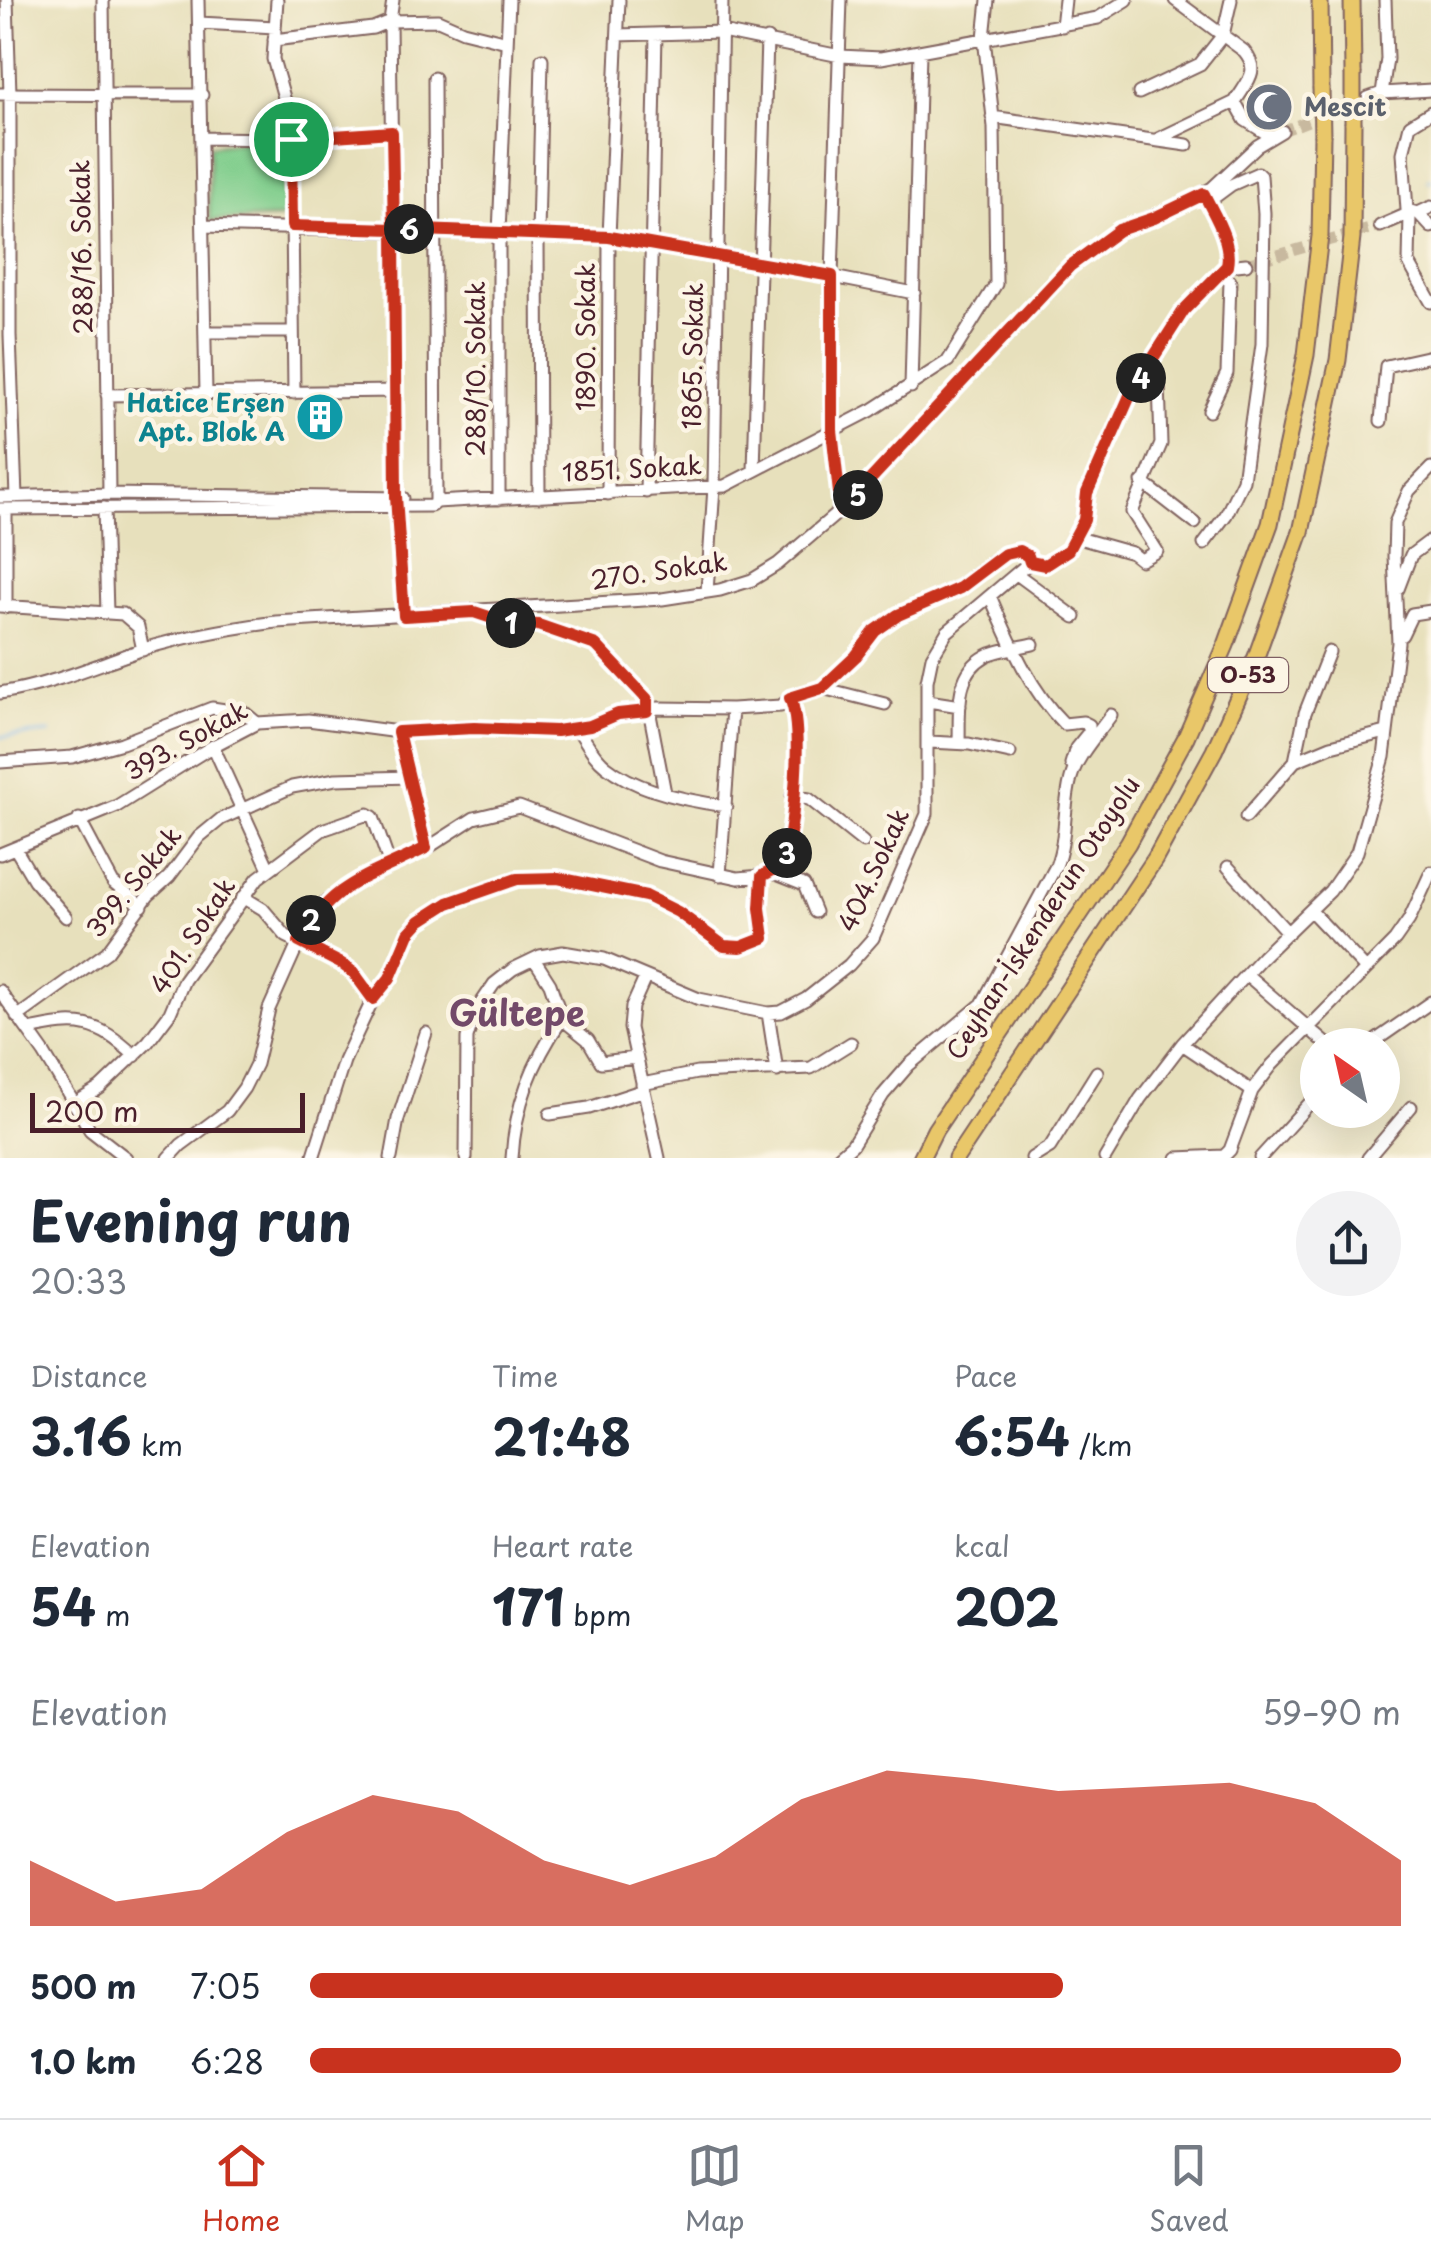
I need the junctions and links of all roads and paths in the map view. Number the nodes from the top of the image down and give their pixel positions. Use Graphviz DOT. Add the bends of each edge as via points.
graph roads {
  1 [pos="7,0"];
  2 [pos="103,0"];
  3 [pos="198,0"];
  4 [pos="278,0"];
  5 [pos="393,0"];
  6 [pos="509,0"];
  7 [pos="619,0"];
  8 [pos="722,0"];
  9 [pos="841,0"];
  10 [pos="988,0"];
  11 [pos="1065,0"];
  12 [pos="1127,0"];
  13 [pos="1175,0"];
  14 [pos="1230,0"];
  15 [pos="1320,0"];
  16 [pos="1352,0"];
  17 [pos="1385,0"];
  18 [pos="390,21"];
  19 [pos="198,24"];
  20 [pos="1062,26"];
  21 [pos="722,32"];
  22 [pos="275,33"];
  23 [pos="656,34"];
  24 [pos="618,35"];
  25 [pos="1224,35"];
  26 [pos="984,38"];
  27 [pos="767,40"];
  28 [pos="507,42"];
  29 [pos="920,52"];
  30 [pos="840,56"];
  31 [pos="542,58"];
  32 [pos="434,78"];
  33 [pos="1431,90"];
  34 [pos="1382,92"];
  35 [pos="1140,93"];
  36 [pos="5,94"];
  37 [pos="102,94"];
  38 [pos="202,94"];
  39 [pos="1368,98"];
  40 [pos="1236,102"];
  41 [pos="1431,112"];
  42 [pos="992,117"];
  43 [pos="392,132"];
  44 [pos="202,138"];
  45 [pos="291,139"];
  46 [pos="1154,140"];
  47 [pos="1187,145"];
  48 [pos="1206,198"];
  49 [pos="1431,207"];
  50 [pos="1414,213"];
  51 [pos="204,226"];
  52 [pos="292,226"];
  53 [pos="1380,226"];
  54 [pos="1431,227"];
  55 [pos="394,229"];
  56 [pos="436,230"];
  57 [pos="499,233"];
  58 [pos="538,234"];
  59 [pos="609,237"];
  60 [pos="651,244"];
  61 [pos="716,254"];
  62 [pos="760,262"];
  63 [pos="1246,264"];
  64 [pos="1224,270"];
  65 [pos="832,276"];
  66 [pos="914,293"];
  67 [pos="1431,302"];
  68 [pos="205,332"];
  69 [pos="294,332"];
  70 [pos="5,335"];
  71 [pos="1431,356"];
  72 [pos="1152,360"];
  73 [pos="911,387"];
  74 [pos="396,391"];
  75 [pos="294,393"];
  76 [pos="206,394"];
  77 [pos="107,395"];
  78 [pos="1209,411"];
  79 [pos="1381,420"];
  80 [pos="832,430"];
  81 [pos="1431,468"];
  82 [pos="754,470"];
  83 [pos="1142,482"];
  84 [pos="714,487"];
  85 [pos="646,492"];
  86 [pos="109,494"];
  87 [pos="608,494"];
  88 [pos="16,497"];
  89 [pos="539,497"];
  90 [pos="499,499"];
  91 [pos="398,501"];
  92 [pos="434,504"];
  93 [pos="2,505"];
  94 [pos="104,508"];
  95 [pos="841,511"];
  96 [pos="1195,523"];
  97 [pos="1075,537"];
  98 [pos="1431,540"];
  99 [pos="1204,544"];
  100 [pos="1030,562"];
  101 [pos="1018,575"];
  102 [pos="1396,591"];
  103 [pos="707,592"];
  104 [pos="990,596"];
  105 [pos="3,607"];
  106 [pos="1431,611"];
  107 [pos="474,612"];
  108 [pos="107,614"];
  109 [pos="404,616"];
  110 [pos="1076,618"];
  111 [pos="1033,644"];
  112 [pos="1398,644"];
  113 [pos="143,650"];
  114 [pos="1013,650"];
  115 [pos="1329,652"];
  116 [pos="822,688"];
  117 [pos="0,693"];
  118 [pos="790,698"];
  119 [pos="928,701"];
  120 [pos="884,704"];
  121 [pos="647,705"];
  122 [pos="960,706"];
  123 [pos="732,709"];
  124 [pos="1111,715"];
  125 [pos="257,723"];
  126 [pos="577,728"];
  127 [pos="398,732"];
  128 [pos="1386,732"];
  129 [pos="929,742"];
  130 [pos="959,744"];
  131 [pos="212,746"];
  132 [pos="1010,753"];
  133 [pos="1295,761"];
  134 [pos="0,762"];
  135 [pos="1072,777"];
  136 [pos="411,778"];
  137 [pos="665,793"];
  138 [pos="792,796"];
  139 [pos="726,806"];
  140 [pos="242,809"];
  141 [pos="1246,816"];
  142 [pos="78,819"];
  143 [pos="863,842"];
  144 [pos="15,848"];
  145 [pos="426,848"];
  146 [pos="0,854"];
  147 [pos="390,865"];
  148 [pos="1228,867"];
  149 [pos="269,869"];
  150 [pos="1431,872"];
  151 [pos="720,874"];
  152 [pos="767,874"];
  153 [pos="244,897"];
  154 [pos="142,906"];
  155 [pos="815,912"];
  156 [pos="1311,912"];
  157 [pos="66,917"];
  158 [pos="1288,933"];
  159 [pos="299,942"];
  160 [pos="534,959"];
  161 [pos="1366,968"];
  162 [pos="1246,975"];
  163 [pos="645,978"];
  164 [pos="0,991"];
  165 [pos="373,999"];
  166 [pos="1431,1002"];
  167 [pos="768,1013"];
  168 [pos="17,1017"];
  169 [pos="562,1019"];
  170 [pos="1305,1028"];
  171 [pos="1307,1028"];
  172 [pos="1394,1028"];
  173 [pos="30,1030"];
  174 [pos="426,1033"];
  175 [pos="1300,1036"];
  176 [pos="851,1043"];
  177 [pos="1182,1044"];
  178 [pos="134,1056"];
  179 [pos="636,1058"];
  180 [pos="777,1070"];
  181 [pos="1097,1072"];
  182 [pos="643,1087"];
  183 [pos="1252,1090"];
  184 [pos="74,1104"];
  185 [pos="1411,1107"];
  186 [pos="550,1114"];
  187 [pos="1300,1114"];
  188 [pos="1224,1157"];
  189 [pos="126,1158"];
  190 [pos="169,1158"];
  191 [pos="313,1158"];
  192 [pos="391,1158"];
  193 [pos="466,1158"];
  194 [pos="512,1158"];
  195 [pos="659,1158"];
  196 [pos="837,1158"];
  197 [pos="920,1158"];
  198 [pos="956,1158"];
  199 [pos="1032,1158"];
  200 [pos="1105,1158"];
  201 [pos="1177,1158"];
  202 [pos="1260,1158"];
  203 [pos="1368,1158"];
  1 -- 36 [label="street"];
  2 -- 37 [label="street, 288/16. Sokak"];
  3 -- 19 [label="street"];
  4 -- 22 [label="street"];
  5 -- 18 [label="street"];
  6 -- 28 [label="street, 288/10. Sokak"];
  7 -- 24 [label="street, 1890. Sokak"];
  8 -- 21 [label="street, 1865. Sokak"];
  9 -- 30 [label="street"];
  10 -- 26 [label="street, 1851. Sokak"];
  11 -- 20 [label="street"];
  12 -- 20 [label="street" via="1098,18"];
  13 -- 25 [label="street"];
  14 -- 25 [label="street"];
  15 -- 197 [label="highway, Ceyhan-İskenderun Otoyolu / O-53, bridge" via="1320,236 1306,355 1270,524 1186,737 1128,842"];
  16 -- 198 [label="highway, O-53, bridge" via="1352,238 1338,360 1301,532 1256,657 1155,859"];
  17 -- 34 [label="street"];
  18 -- 22 [label="street" via="374,28"];
  18 -- 28 [label="street" via="438,20"];
  18 -- 43 [label="street"];
  19 -- 22 [label="street"];
  19 -- 38 [label="street"];
  20 -- 26 [label="street"];
  21 -- 23 [label="street"];
  21 -- 27 [label="street"];
  21 -- 61 [label="street, 1865. Sokak"];
  22 -- 45 [label="street" via="273,59"];
  23 -- 24 [label="street"];
  23 -- 60 [label="street"];
  24 -- 59 [label="street, 1890. Sokak"];
  25 -- 35 [label="street" via="1200,64"];
  25 -- 40 [label="street" via="1253,62"];
  26 -- 29 [label="street"];
  26 -- 42 [label="street, 1851. Sokak"];
  27 -- 30 [label="street"];
  27 -- 62 [label="street"];
  28 -- 57 [label="street, 288/10. Sokak"];
  29 -- 30 [label="street"];
  29 -- 66 [label="street"];
  30 -- 65 [label="street"];
  31 -- 58 [label="street"];
  32 -- 56 [label="street"];
  33 -- 34 [label="street"];
  34 -- 39 [label="street"];
  36 -- 37 [label="street"];
  36 -- 70 [label="street"];
  37 -- 38 [label="street"];
  37 -- 77 [label="street, 288/16. Sokak"];
  38 -- 44 [label="street"];
  40 -- 46 [label="street"];
  40 -- 48 [label="street, 270. Sokak" via="1245,120 1277,134"];
  41 -- 50 [label="street" via="1406,132 1403,153"];
  42 -- 46 [label="street"];
  42 -- 73 [label="street, 1851. Sokak" via="996,284 948,361"];
  43 -- 45 [label="street"];
  43 -- 55 [label="street"];
  44 -- 45 [label="street"];
  44 -- 51 [label="street"];
  45 -- 52 [label="street"];
  46 -- 47 [label="street"];
  48 -- 64 [label="street" via="1220,226 1228,258"];
  48 -- 95 [label="street, 270. Sokak" via="1119,230 1070,266"];
  48 -- 99 [label="street" via="1249,175 1260,176 1262,344 1242,480"];
  49 -- 50 [label="street"];
  50 -- 53 [label="street"];
  50 -- 54 [label="street"];
  50 -- 67 [label="street" via="1409,263"];
  51 -- 52 [label="street"];
  51 -- 68 [label="street"];
  52 -- 55 [label="street"];
  52 -- 69 [label="street"];
  55 -- 56 [label="street"];
  55 -- 74 [label="street"];
  56 -- 57 [label="street"];
  56 -- 92 [label="street"];
  57 -- 58 [label="street"];
  57 -- 90 [label="street, 288/10. Sokak"];
  58 -- 59 [label="street"];
  58 -- 89 [label="street"];
  59 -- 60 [label="street"];
  59 -- 87 [label="street, 1890. Sokak"];
  60 -- 61 [label="street"];
  60 -- 85 [label="street"];
  61 -- 62 [label="street"];
  61 -- 84 [label="street, 1865. Sokak"];
  62 -- 65 [label="street"];
  62 -- 82 [label="street"];
  63 -- 64 [label="street"];
  64 -- 72 [label="street" via="1184,310"];
  64 -- 78 [label="street" via="1230,280 1227,373"];
  65 -- 66 [label="street"];
  65 -- 80 [label="street"];
  66 -- 73 [label="street"];
  68 -- 69 [label="street"];
  68 -- 76 [label="street"];
  69 -- 75 [label="street"];
  70 -- 88 [label="street"];
  71 -- 79 [label="street" via="1386,366"];
  72 -- 83 [label="street" via="1161,444"];
  72 -- 97 [label="street" via="1107,442"];
  73 -- 80 [label="street, 1851. Sokak"];
  74 -- 75 [label="street"];
  74 -- 91 [label="street"];
  75 -- 76 [label="street"];
  76 -- 77 [label="street"];
  77 -- 86 [label="street, 288/16. Sokak"];
  80 -- 82 [label="street, 1851. Sokak"];
  80 -- 95 [label="street"];
  81 -- 102 [label="street" via="1409,490 1396,523"];
  82 -- 84 [label="street, 1851. Sokak"];
  83 -- 96 [label="street"];
  83 -- 97 [label="street" via="1132,512 1157,551 1141,560"];
  84 -- 85 [label="street, 1851. Sokak"];
  84 -- 103 [label="street, 1865. Sokak"];
  85 -- 87 [label="street, 1851. Sokak"];
  86 -- 88 [label="street"];
  86 -- 91 [label="street"];
  87 -- 89 [label="street, 1851. Sokak"];
  88 -- 93 [label="street"];
  89 -- 90 [label="street, 1851. Sokak"];
  90 -- 92 [label="street, 1851. Sokak"];
  91 -- 92 [label="street, 1851. Sokak"];
  91 -- 94 [label="street"];
  91 -- 109 [label="street"];
  93 -- 94 [label="street"];
  93 -- 105 [label="street"];
  94 -- 108 [label="street"];
  95 -- 103 [label="street, 270. Sokak" via="752,580"];
  97 -- 100 [label="street, 393. Sokak" via="1045,565"];
  98 -- 102 [label="street" via="1411,556"];
  100 -- 101 [label="street, 404.Sokak"];
  100 -- 116 [label="street, 393. Sokak" via="1019,551 1005,554 960,588 898,615"];
  101 -- 104 [label="street, 404.Sokak"];
  101 -- 110 [label="street"];
  102 -- 112 [label="street"];
  103 -- 107 [label="street, 270. Sokak"];
  104 -- 114 [label="street"];
  104 -- 119 [label="street, 404.Sokak" via="947,632 932,657"];
  105 -- 108 [label="street"];
  106 -- 112 [label="street" via="1412,614"];
  107 -- 109 [label="street, 270. Sokak"];
  107 -- 121 [label="street" via="596,645"];
  108 -- 113 [label="street" via="132,619"];
  109 -- 113 [label="street, 270. Sokak" via="276,622"];
  111 -- 114 [label="street"];
  112 -- 128 [label="street"];
  113 -- 117 [label="street, 270. Sokak"];
  114 -- 122 [label="street" via="969,667"];
  114 -- 135 [label="street" via="1062,723 1089,725 1071,760"];
  115 -- 133 [label="street"];
  116 -- 118 [label="street, 393. Sokak"];
  116 -- 120 [label="street"];
  118 -- 123 [label="street, 393. Sokak" via="781,706"];
  118 -- 138 [label="street" via="798,726"];
  119 -- 122 [label="street"];
  119 -- 129 [label="street, 404.Sokak"];
  121 -- 123 [label="street, 393. Sokak"];
  121 -- 126 [label="street, 393. Sokak"];
  121 -- 137 [label="street"];
  122 -- 130 [label="street"];
  123 -- 139 [label="street"];
  124 -- 135 [label="street"];
  125 -- 127 [label="street, 393. Sokak" via="308,720"];
  125 -- 131 [label="street, 393. Sokak"];
  125 -- 134 [label="street" via="245,713 212,708 72,757"];
  126 -- 127 [label="street, 393. Sokak"];
  126 -- 137 [label="street" via="604,765"];
  127 -- 136 [label="street"];
  128 -- 133 [label="street"];
  128 -- 156 [label="street" via="1357,852"];
  129 -- 130 [label="street"];
  129 -- 167 [label="street, 404.Sokak" via="927,814 873,938 806,999"];
  130 -- 132 [label="street"];
  131 -- 140 [label="street"];
  131 -- 142 [label="street, 393. Sokak" via="116,806"];
  133 -- 141 [label="street"];
  135 -- 196 [label="street" via="1064,848 982,1004 909,1065"];
  136 -- 140 [label="street, 399. Sokak" via="292,787"];
  136 -- 145 [label="street"];
  137 -- 139 [label="street"];
  138 -- 143 [label="street" via="808,798"];
  138 -- 152 [label="street" via="784,864"];
  139 -- 151 [label="street"];
  140 -- 149 [label="street"];
  140 -- 154 [label="street, 399. Sokak" via="210,826"];
  142 -- 144 [label="street, 393. Sokak"];
  142 -- 154 [label="street" via="113,883"];
  144 -- 146 [label="street, 393. Sokak"];
  144 -- 157 [label="street"];
  145 -- 147 [label="street"];
  145 -- 151 [label="street" via="474,818 519,807 629,850"];
  147 -- 149 [label="street, 401. Sokak" via="368,814 322,830"];
  147 -- 159 [label="street" via="324,903"];
  148 -- 158 [label="street"];
  149 -- 153 [label="street, 401. Sokak"];
  150 -- 161 [label="street" via="1409,920"];
  151 -- 152 [label="street"];
  152 -- 155 [label="street" via="804,885"];
  152 -- 165 [label="street" via="760,908 764,938 741,947 724,946 646,896 558,878 517,879 448,903 420,921"];
  153 -- 159 [label="street"];
  153 -- 178 [label="street, 401. Sokak" via="184,980 170,1013"];
  154 -- 168 [label="street, 399. Sokak" via="108,952"];
  156 -- 158 [label="street"];
  156 -- 161 [label="street"];
  158 -- 162 [label="street"];
  159 -- 165 [label="street" via="354,973"];
  159 -- 190 [label="street" via="244,1088 227,1112"];
  160 -- 163 [label="street" via="576,954"];
  160 -- 169 [label="street"];
  160 -- 193 [label="street" via="494,984 475,1012 467,1038"];
  161 -- 171 [label="street"];
  162 -- 170 [label="street"];
  162 -- 177 [label="street"];
  163 -- 167 [label="street" via="698,999"];
  163 -- 179 [label="street" via="630,1016"];
  164 -- 168 [label="street"];
  165 -- 191 [label="street" via="344,1061"];
  166 -- 172 [label="street"];
  167 -- 180 [label="street"];
  168 -- 173 [label="street"];
  169 -- 179 [label="street" via="588,1040 601,1062"];
  169 -- 194 [label="street" via="518,1104"];
  173 -- 178 [label="street" via="87,1023"];
  173 -- 184 [label="street"];
  174 -- 192 [label="street"];
  175 -- 183 [label="street"];
  176 -- 180 [label="street" via="811,1068"];
  177 -- 183 [label="street"];
  177 -- 200 [label="street"];
  178 -- 184 [label="street, 401. Sokak"];
  179 -- 182 [label="street"];
  180 -- 182 [label="street" via="696,1073"];
  181 -- 199 [label="street" via="1050,1147"];
  182 -- 186 [label="street" via="589,1108"];
  182 -- 195 [label="street"];
  183 -- 188 [label="street"];
  184 -- 189 [label="street" via="103,1144"];
  185 -- 203 [label="street"];
  187 -- 202 [label="street"];
  188 -- 201 [label="street"];
}
